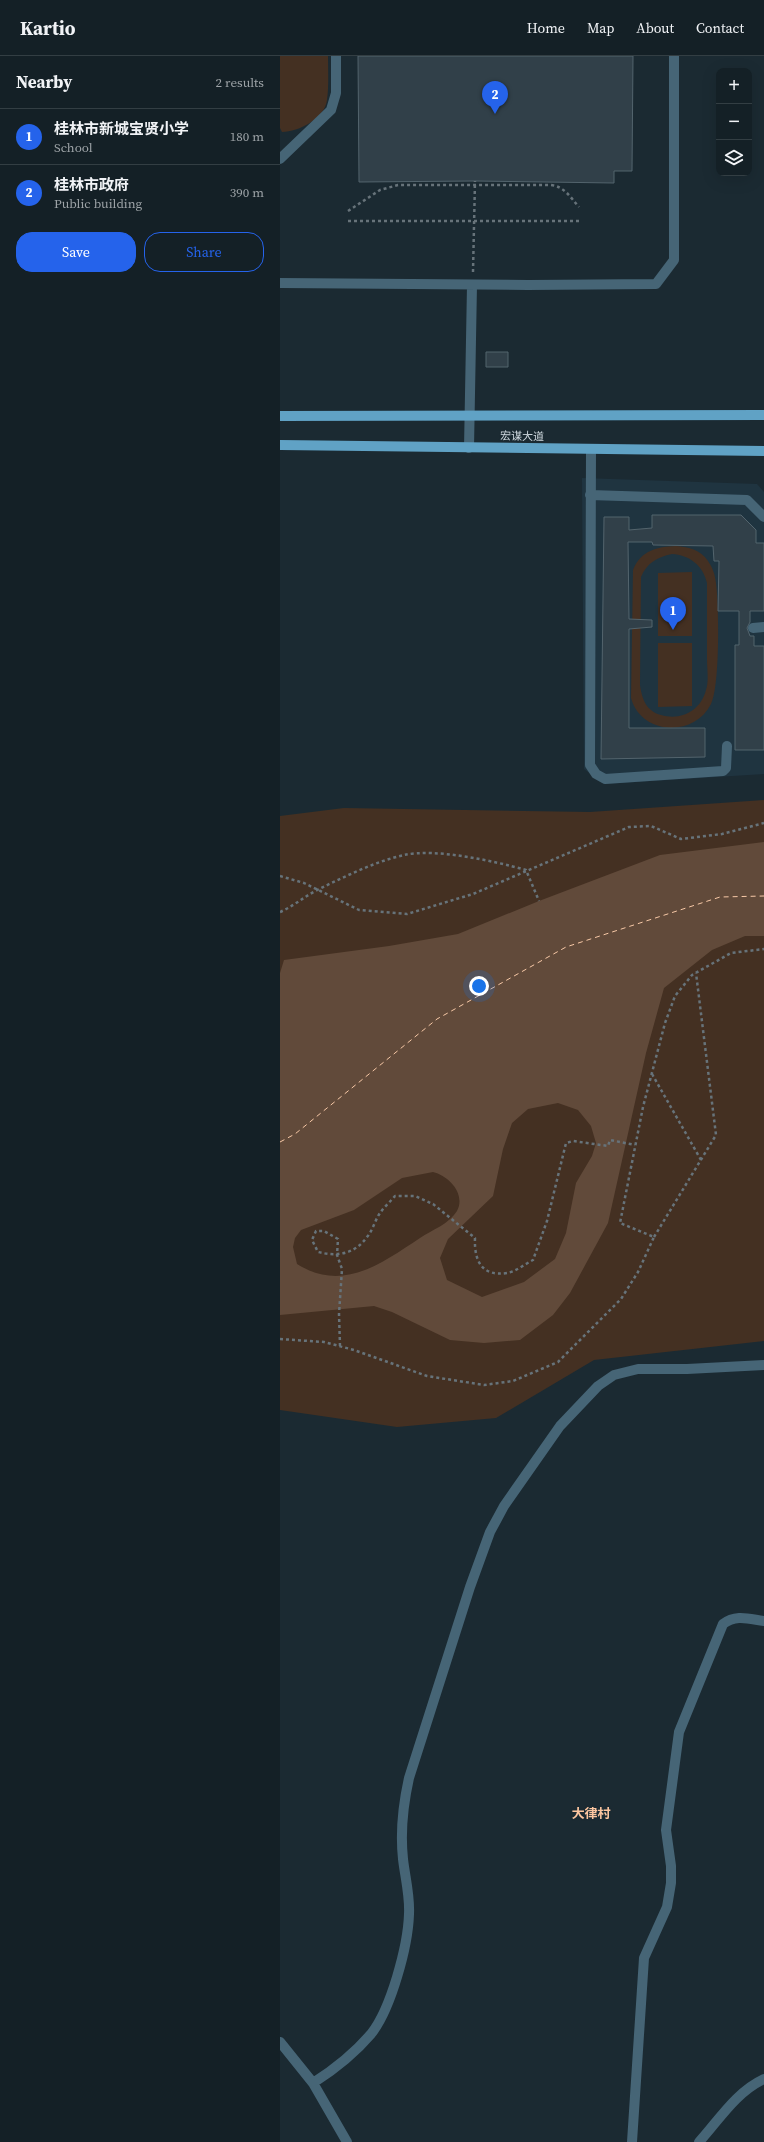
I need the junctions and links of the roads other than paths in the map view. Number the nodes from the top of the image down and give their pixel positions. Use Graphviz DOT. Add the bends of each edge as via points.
graph roads {
  1 [pos="336,56"];
  2 [pos="674,56"];
  3 [pos="280,159"];
  4 [pos="280,283"];
  5 [pos="472,285"];
  6 [pos="764,415"];
  7 [pos="280,416"];
  8 [pos="470,417"];
  9 [pos="280,445"];
  10 [pos="469,448"];
  11 [pos="591,449"];
  12 [pos="764,451"];
  13 [pos="590,495"];
  14 [pos="764,518"];
  15 [pos="764,627"];
  16 [pos="753,628"];
  17 [pos="728,746"];
  18 [pos="764,1365"];
  19 [pos="764,1621"];
  20 [pos="280,2042"];
  21 [pos="764,2079"];
  22 [pos="313,2083"];
  23 [pos="347,2142"];
  24 [pos="632,2142"];
  25 [pos="698,2142"];
  1 -- 3 [label="street" via="336,93 331,110"];
  2 -- 5 [label="street" via="674,260 656,284"];
  4 -- 5 [label="street"];
  5 -- 8 [label="street"];
  6 -- 8 [label="main road, 宏谋大道"];
  7 -- 8 [label="main road, 宏谋大道"];
  8 -- 10 [label="street"];
  9 -- 10 [label="main road, 宏谋大道"];
  10 -- 11 [label="main road, 宏谋大道"];
  11 -- 12 [label="main road, 宏谋大道"];
  11 -- 13 [label="street"];
  13 -- 14 [label="street" via="747,500"];
  13 -- 17 [label="street" via="591,768 605,779 723,771 726,768"];
  15 -- 16 [label="street"];
  18 -- 22 [label="street" via="638,1369 614,1375 598,1386 560,1426 504,1506 490,1532 470,1587 403,1804 401,1831 409,1914 403,1953 395,1981 371,2034 339,2067"];
  19 -- 24 [label="street" via="740,1617 730,1618 723,1624 679,1732 666,1830 671,1883 666,1906 644,1958"];
  20 -- 22 [label="street"];
  21 -- 25 [label="street" via="732,2102"];
  22 -- 23 [label="street"];
}
